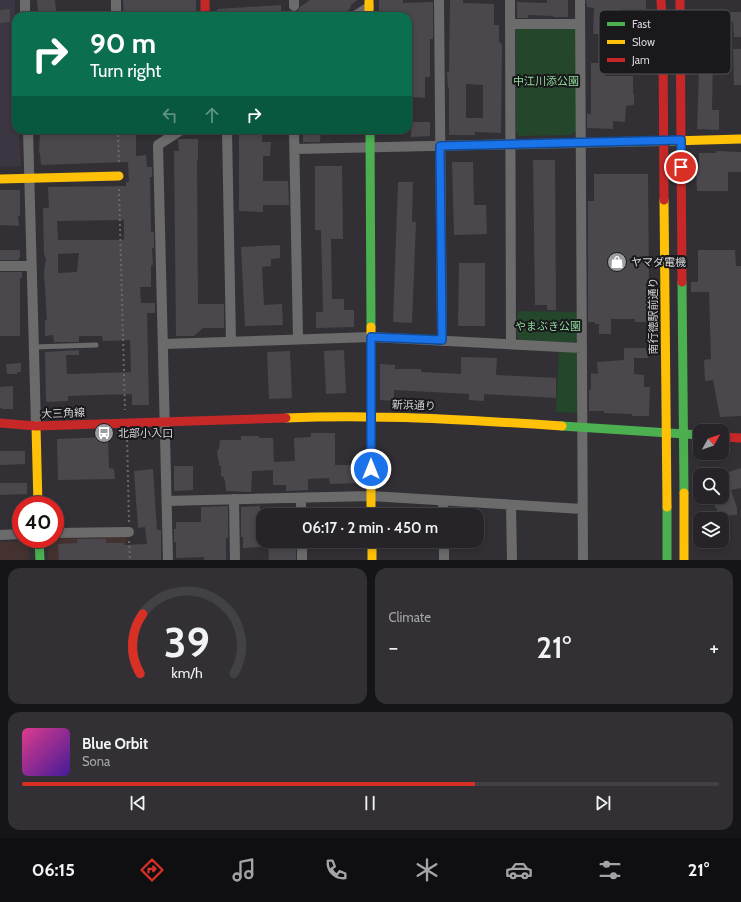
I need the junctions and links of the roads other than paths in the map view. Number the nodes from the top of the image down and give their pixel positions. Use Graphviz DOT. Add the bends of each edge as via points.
graph roads {
  1 [pos="25,0"];
  2 [pos="116,0"];
  3 [pos="205,0"];
  4 [pos="439,0"];
  5 [pos="510,0"];
  6 [pos="580,0"];
  7 [pos="661,0"];
  8 [pos="680,0"];
  9 [pos="662,10"];
  10 [pos="680,10"];
  11 [pos="25,12"];
  12 [pos="116,12"];
  13 [pos="205,12"];
  14 [pos="510,24"];
  15 [pos="580,24"];
  16 [pos="663,74"];
  17 [pos="681,74"];
  18 [pos="28,134"];
  19 [pos="175,134"];
  20 [pos="227,134"];
  21 [pos="294,134"];
  22 [pos="370,134"];
  23 [pos="741,139"];
  24 [pos="681,140"];
  25 [pos="664,141"];
  26 [pos="581,143"];
  27 [pos="511,144"];
  28 [pos="440,146"];
  29 [pos="370,147"];
  30 [pos="295,149"];
  31 [pos="119,176"];
  32 [pos="29,178"];
  33 [pos="0,179"];
  34 [pos="0,266"];
  35 [pos="31,266"];
  36 [pos="371,337"];
  37 [pos="298,339"];
  38 [pos="442,340"];
  39 [pos="231,342"];
  40 [pos="164,344"];
  41 [pos="511,344"];
  42 [pos="96,345"];
  43 [pos="34,347"];
  44 [pos="581,348"];
  45 [pos="371,416"];
  46 [pos="165,421"];
  47 [pos="0,423"];
  48 [pos="126,423"];
  49 [pos="36,426"];
  50 [pos="582,427"];
  51 [pos="666,433"];
  52 [pos="683,434"];
  53 [pos="693,435"];
  54 [pos="729,437"];
  55 [pos="741,438"];
  56 [pos="38,496"];
  57 [pos="371,496"];
  58 [pos="301,498"];
  59 [pos="234,500"];
  60 [pos="443,500"];
  61 [pos="167,501"];
  62 [pos="511,505"];
  63 [pos="301,508"];
  64 [pos="371,508"];
  65 [pos="444,508"];
  66 [pos="582,509"];
  67 [pos="129,532"];
  68 [pos="64,533"];
  69 [pos="12,534"];
  70 [pos="0,535"];
  71 [pos="39,548"];
  72 [pos="302,548"];
  73 [pos="372,548"];
  74 [pos="444,548"];
  75 [pos="40,560"];
  76 [pos="168,560"];
  77 [pos="235,560"];
  78 [pos="302,560"];
  79 [pos="372,560"];
  80 [pos="444,560"];
  81 [pos="512,560"];
  82 [pos="583,560"];
  83 [pos="667,560"];
  84 [pos="684,560"];
  1 -- 11 [label="street"];
  2 -- 12 [label="street"];
  3 -- 13 [label="street"];
  4 -- 28 [label="street"];
  5 -- 14 [label="street"];
  6 -- 15 [label="street"];
  7 -- 9 [label="street, 南行徳駅前通り"];
  8 -- 10 [label="street"];
  14 -- 15 [label="street"];
  14 -- 27 [label="street"];
  15 -- 26 [label="street"];
  16 -- 25 [label="street, 南行徳駅前通り"];
  17 -- 24 [label="street"];
  18 -- 32 [label="street"];
  19 -- 40 [label="street" via="158,145"];
  20 -- 39 [label="street"];
  21 -- 30 [label="street"];
  22 -- 29 [label="street"];
  23 -- 24 [label="street"];
  24 -- 25 [label="street"];
  24 -- 52 [label="street"];
  25 -- 26 [label="street"];
  25 -- 51 [label="street, 南行徳駅前通り"];
  26 -- 27 [label="street"];
  26 -- 44 [label="street"];
  27 -- 28 [label="street"];
  27 -- 41 [label="street"];
  28 -- 29 [label="street"];
  28 -- 38 [label="street"];
  29 -- 30 [label="street"];
  29 -- 36 [label="street"];
  30 -- 37 [label="street"];
  31 -- 32 [label="street"];
  32 -- 33 [label="street"];
  32 -- 35 [label="street"];
  34 -- 35 [label="street"];
  35 -- 43 [label="street"];
  36 -- 37 [label="street"];
  36 -- 38 [label="street"];
  36 -- 45 [label="street"];
  37 -- 39 [label="street"];
  38 -- 41 [label="street"];
  39 -- 40 [label="street"];
  40 -- 46 [label="street"];
  41 -- 44 [label="street"];
  42 -- 43 [label="lane"];
  43 -- 49 [label="street"];
  44 -- 50 [label="street"];
  45 -- 46 [label="street, 新浜通り"];
  45 -- 50 [label="street, 新浜通り"];
  45 -- 57 [label="street"];
  46 -- 48 [label="street, 新浜通り"];
  46 -- 61 [label="street"];
  47 -- 49 [label="street, 大三角線"];
  48 -- 49 [label="street, 大三角線"];
  49 -- 56 [label="street"];
  50 -- 51 [label="street, 新浜通り"];
  50 -- 66 [label="street"];
  51 -- 52 [label="street, 新浜通り"];
  51 -- 83 [label="street, 南行徳駅前通り"];
  52 -- 53 [label="street, 新浜通り"];
  52 -- 84 [label="street"];
  54 -- 55 [label="street"];
  57 -- 58 [label="street"];
  57 -- 60 [label="street"];
  57 -- 64 [label="street"];
  58 -- 59 [label="street"];
  58 -- 63 [label="street"];
  59 -- 61 [label="street"];
  59 -- 77 [label="street"];
  60 -- 62 [label="street"];
  60 -- 65 [label="street"];
  61 -- 76 [label="street"];
  62 -- 66 [label="street"];
  62 -- 81 [label="street"];
  66 -- 82 [label="street"];
  67 -- 68 [label="street"];
  69 -- 70 [label="street"];
  71 -- 75 [label="street"];
  72 -- 78 [label="street"];
  73 -- 79 [label="street"];
  74 -- 80 [label="street"];
}
